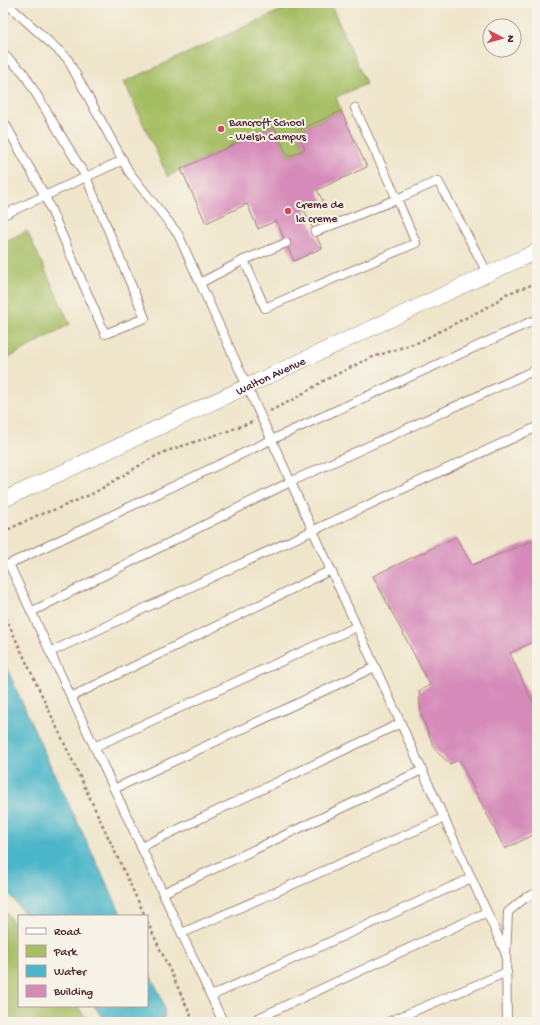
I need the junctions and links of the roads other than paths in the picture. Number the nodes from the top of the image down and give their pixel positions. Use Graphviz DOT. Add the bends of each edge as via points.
graph roads {
  1 [pos="6,3"];
  2 [pos="3,54"];
  3 [pos="355,108"];
  4 [pos="3,120"];
  5 [pos="123,160"];
  6 [pos="86,177"];
  7 [pos="45,196"];
  8 [pos="397,199"];
  9 [pos="3,215"];
  10 [pos="315,232"];
  11 [pos="286,243"];
  12 [pos="537,251"];
  13 [pos="244,260"];
  14 [pos="488,274"];
  15 [pos="200,283"];
  16 [pos="537,319"];
  17 [pos="537,369"];
  18 [pos="246,387"];
  19 [pos="537,427"];
  20 [pos="271,440"];
  21 [pos="290,482"];
  22 [pos="3,500"];
  23 [pos="312,530"];
  24 [pos="330,570"];
  25 [pos="31,612"];
  26 [pos="356,627"];
  27 [pos="50,652"];
  28 [pos="375,667"];
  29 [pos="71,697"];
  30 [pos="401,723"];
  31 [pos="94,746"];
  32 [pos="422,770"];
  33 [pos="114,789"];
  34 [pos="444,818"];
  35 [pos="141,846"];
  36 [pos="471,878"];
  37 [pos="163,893"];
  38 [pos="537,893"];
  39 [pos="487,912"];
  40 [pos="182,933"];
  41 [pos="506,954"];
  42 [pos="506,972"];
  43 [pos="211,996"];
  44 [pos="506,1021"];
  45 [pos="223,1022"];
  46 [pos="250,1022"];
  47 [pos="388,1022"];
  1 -- 5 [label="lane" via="67,58"];
  2 -- 6 [label="lane" via="23,72"];
  3 -- 8 [label="lane"];
  4 -- 7 [label="lane"];
  5 -- 6 [label="lane"];
  5 -- 15 [label="lane" via="129,172 178,234"];
  6 -- 7 [label="lane"];
  6 -- 7 [label="lane" via="145,318 105,334"];
  7 -- 9 [label="lane"];
  8 -- 10 [label="lane"];
  8 -- 13 [label="lane" via="416,243 265,308"];
  8 -- 14 [label="lane" via="438,181"];
  11 -- 13 [label="lane"];
  12 -- 14 [label="street, Walton Avenue"];
  13 -- 15 [label="lane"];
  14 -- 18 [label="street, Walton Avenue"];
  15 -- 18 [label="lane"];
  16 -- 20 [label="lane"];
  17 -- 21 [label="lane"];
  18 -- 20 [label="lane"];
  18 -- 22 [label="street, Walton Avenue"];
  19 -- 23 [label="lane"];
  20 -- 21 [label="lane"];
  20 -- 25 [label="lane" via="9,564"];
  21 -- 23 [label="lane"];
  21 -- 25 [label="lane"];
  23 -- 24 [label="lane"];
  23 -- 27 [label="lane"];
  24 -- 26 [label="lane"];
  24 -- 29 [label="lane"];
  25 -- 27 [label="lane"];
  26 -- 28 [label="lane"];
  26 -- 31 [label="lane"];
  27 -- 29 [label="lane"];
  28 -- 30 [label="lane"];
  28 -- 33 [label="lane"];
  29 -- 31 [label="lane"];
  30 -- 32 [label="lane"];
  30 -- 35 [label="lane"];
  31 -- 33 [label="lane"];
  32 -- 34 [label="lane"];
  32 -- 37 [label="lane"];
  33 -- 35 [label="lane"];
  34 -- 36 [label="lane"];
  34 -- 40 [label="lane"];
  35 -- 37 [label="lane"];
  36 -- 39 [label="lane"];
  36 -- 43 [label="lane"];
  37 -- 40 [label="lane"];
  38 -- 41 [label="lane" via="525,898 508,912"];
  39 -- 41 [label="lane"];
  39 -- 46 [label="lane"];
  40 -- 43 [label="lane"];
  41 -- 42 [label="lane"];
  42 -- 44 [label="lane"];
  42 -- 47 [label="lane"];
  43 -- 45 [label="lane"];
}
